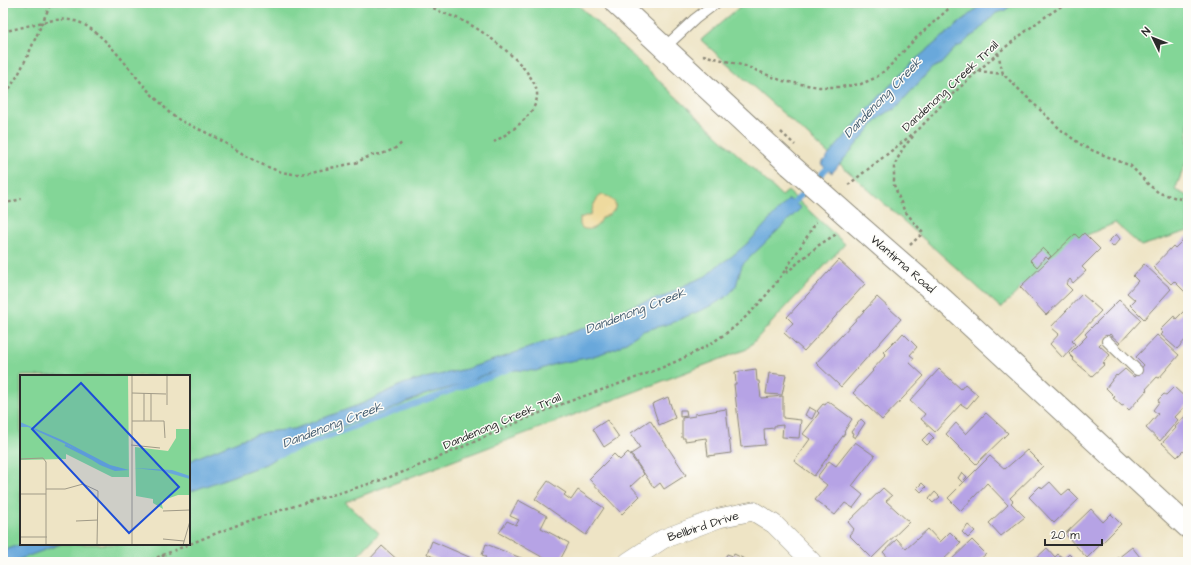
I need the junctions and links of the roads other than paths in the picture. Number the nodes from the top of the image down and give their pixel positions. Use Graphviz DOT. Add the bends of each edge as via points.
graph roads {
  1 [pos="616,3"];
  2 [pos="716,3"];
  3 [pos="664,48"];
  4 [pos="1107,341"];
  5 [pos="1137,370"];
  6 [pos="1188,527"];
  7 [pos="628,562"];
  8 [pos="812,562"];
  1 -- 3 [label="main road, Wantirna Road"];
  2 -- 3 [label="lane"];
  3 -- 6 [label="main road, Wantirna Road, bridge" via="790,165 845,226 938,295"];
  4 -- 5 [label="lane"];
  7 -- 8 [label="street, Bellbird Drive" via="663,539 719,518 753,511 774,524"];
}
